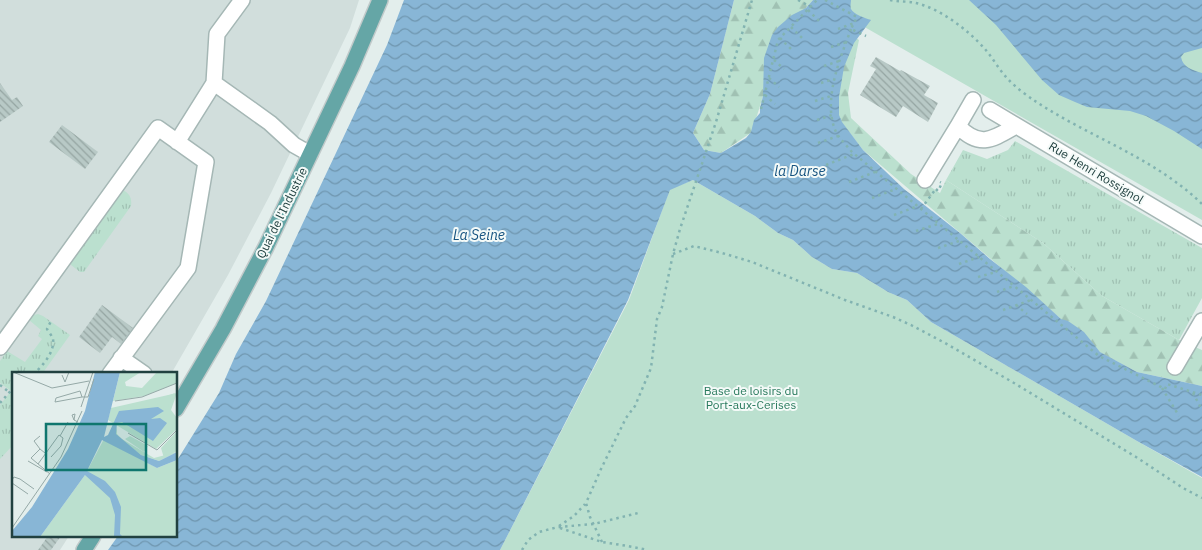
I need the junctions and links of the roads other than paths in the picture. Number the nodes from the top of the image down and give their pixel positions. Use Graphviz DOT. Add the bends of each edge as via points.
graph roads {
  1 [pos="242,0"];
  2 [pos="377,4"];
  3 [pos="214,83"];
  4 [pos="973,100"];
  5 [pos="990,110"];
  6 [pos="958,126"];
  7 [pos="1016,126"];
  8 [pos="177,142"];
  9 [pos="310,154"];
  10 [pos="930,184"];
  11 [pos="1202,236"];
  12 [pos="1202,321"];
  13 [pos="0,347"];
  14 [pos="121,358"];
  15 [pos="1175,367"];
  16 [pos="111,372"];
  17 [pos="141,372"];
  18 [pos="178,402"];
  19 [pos="92,538"];
  20 [pos="84,550"];
  1 -- 3 [label="street" via="217,34"];
  2 -- 9 [label="main road, Quai de l'Industrie"];
  3 -- 8 [label="street"];
  3 -- 9 [label="street"];
  4 -- 6 [label="street"];
  5 -- 7 [label="street, Rue Henri Rossignol"];
  6 -- 7 [label="street" via="970,137 982,140 991,139"];
  6 -- 10 [label="street"];
  7 -- 11 [label="street, Rue Henri Rossignol"];
  8 -- 13 [label="street" via="158,128"];
  8 -- 14 [label="street" via="206,162 188,268"];
  9 -- 18 [label="main road, Quai de l'Industrie" via="223,328"];
  12 -- 15 [label="street"];
  14 -- 16 [label="street"];
  14 -- 17 [label="street"];
  19 -- 20 [label="main road"];
}
